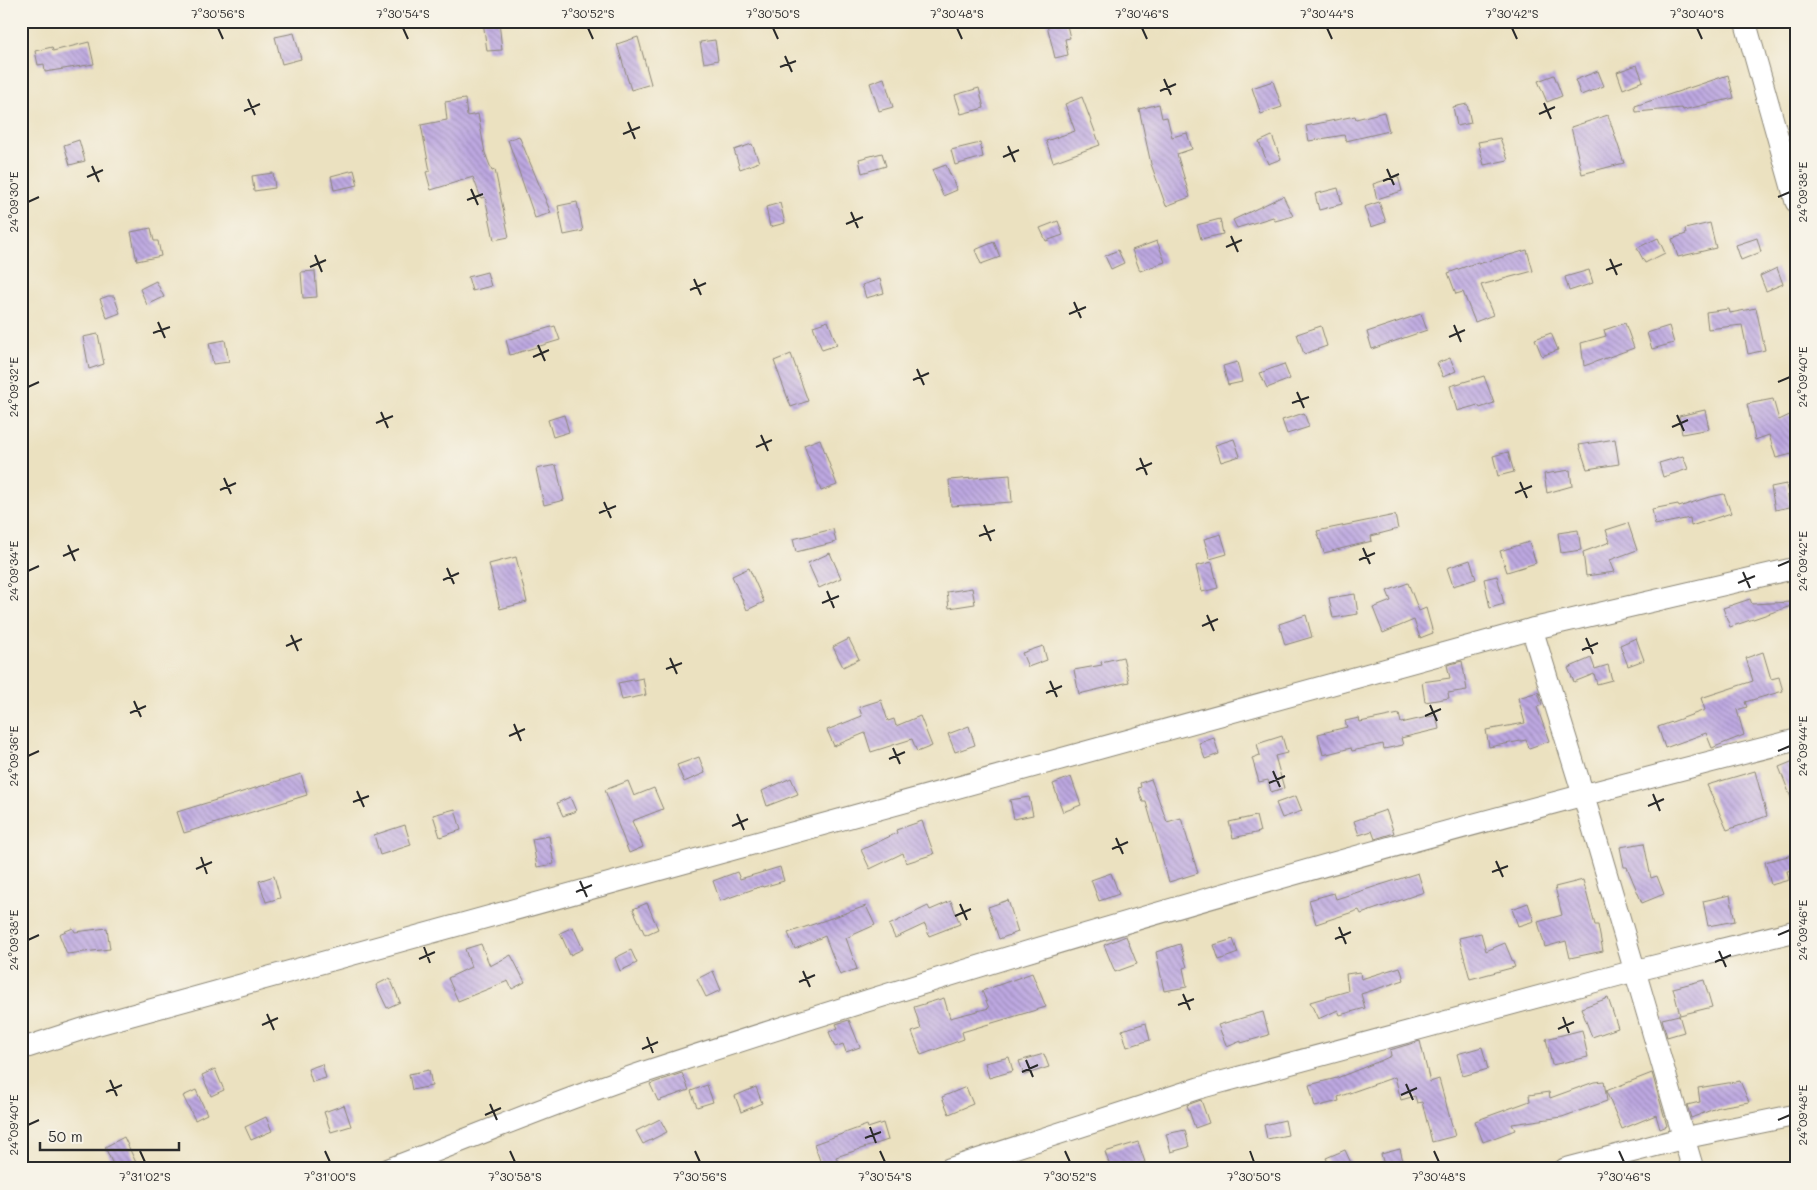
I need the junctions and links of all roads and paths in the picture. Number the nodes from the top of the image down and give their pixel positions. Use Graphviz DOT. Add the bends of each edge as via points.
graph roads {
  1 [pos="1745,21"];
  2 [pos="1796,202"];
  3 [pos="1796,568"];
  4 [pos="1532,629"];
  5 [pos="1796,740"];
  6 [pos="1583,794"];
  7 [pos="1796,931"];
  8 [pos="1634,971"];
  9 [pos="21,1049"];
  10 [pos="1796,1115"];
  11 [pos="1684,1138"];
  12 [pos="389,1169"];
  13 [pos="949,1169"];
  14 [pos="1565,1169"];
  15 [pos="1694,1169"];
  1 -- 2 [label="street"];
  3 -- 4 [label="street"];
  4 -- 6 [label="street"];
  4 -- 9 [label="street" via="92,1026"];
  5 -- 6 [label="street"];
  6 -- 8 [label="street"];
  6 -- 12 [label="street" via="1209,898 641,1073"];
  7 -- 8 [label="street"];
  8 -- 11 [label="street"];
  8 -- 13 [label="street" via="1199,1088"];
  10 -- 11 [label="street"];
  11 -- 14 [label="street"];
  11 -- 15 [label="street"];
}
